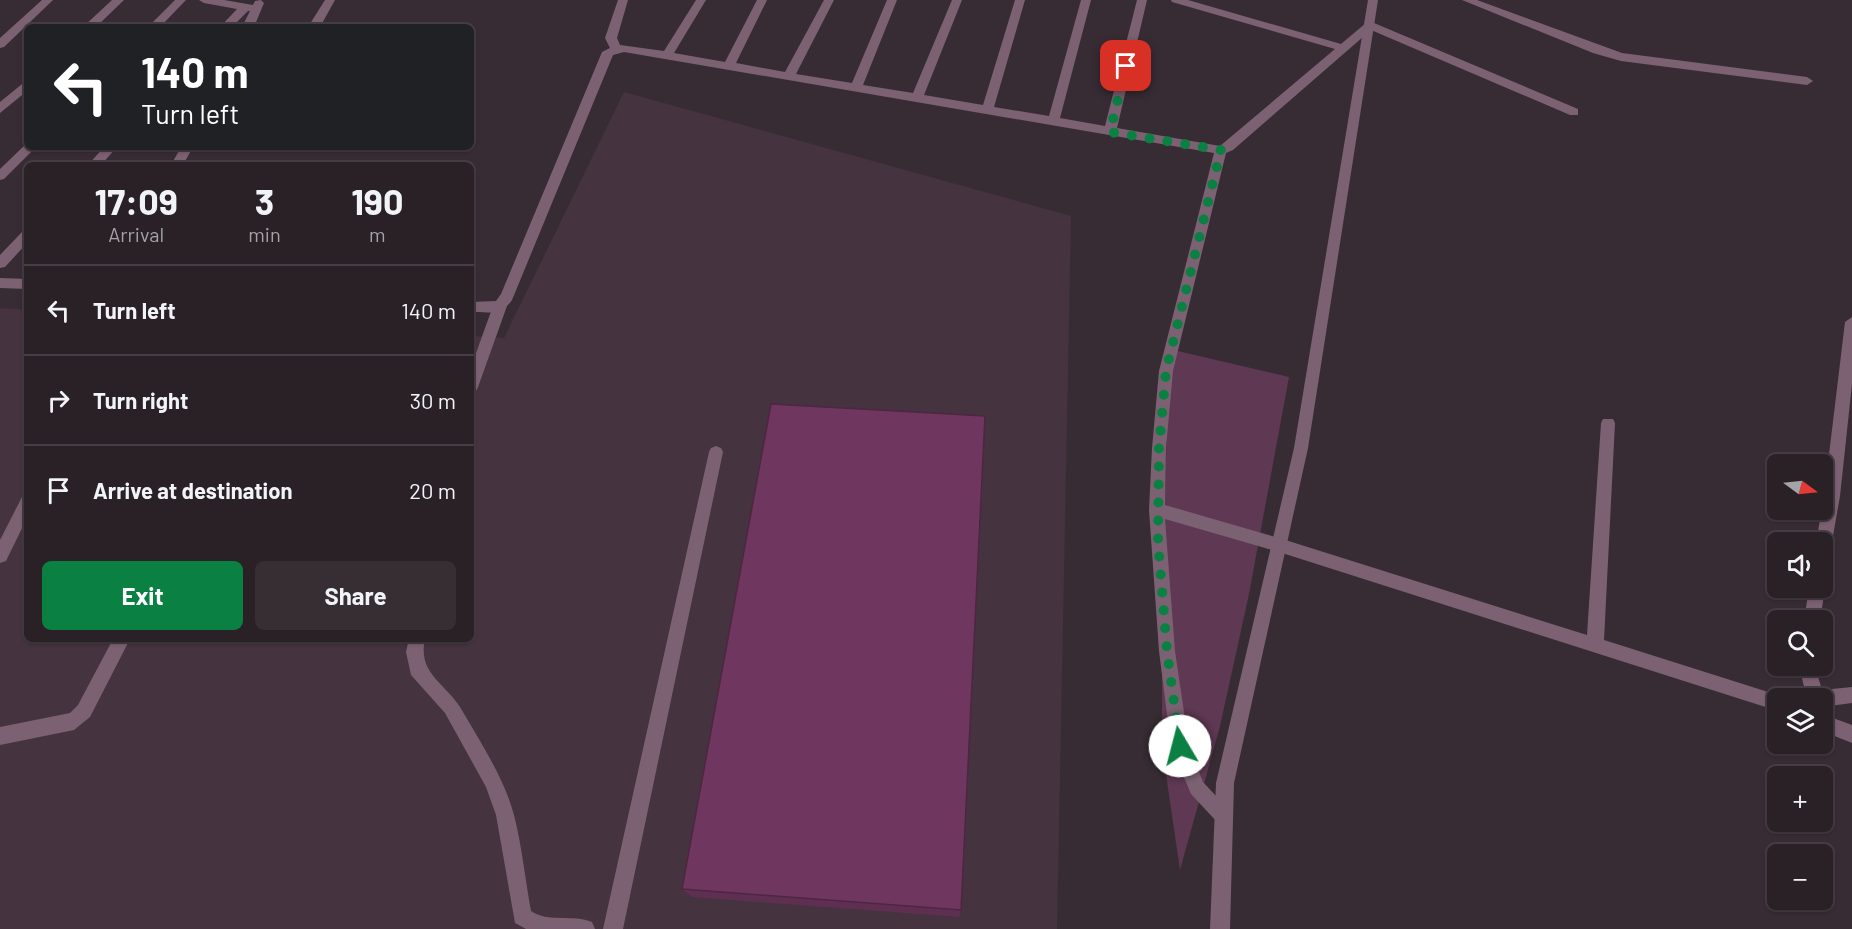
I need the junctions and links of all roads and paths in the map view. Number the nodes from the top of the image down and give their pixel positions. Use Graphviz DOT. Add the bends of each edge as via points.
graph roads {
  1 [pos="48,0"];
  2 [pos="119,0"];
  3 [pos="181,0"];
  4 [pos="204,0"];
  5 [pos="330,0"];
  6 [pos="623,0"];
  7 [pos="701,0"];
  8 [pos="762,0"];
  9 [pos="829,0"];
  10 [pos="892,0"];
  11 [pos="957,0"];
  12 [pos="1020,0"];
  13 [pos="1086,0"];
  14 [pos="1142,0"];
  15 [pos="1176,0"];
  16 [pos="1373,0"];
  17 [pos="1467,0"];
  18 [pos="259,5"];
  19 [pos="245,7"];
  20 [pos="92,24"];
  21 [pos="157,24"];
  22 [pos="229,24"];
  23 [pos="250,24"];
  24 [pos="316,24"];
  25 [pos="1370,25"];
  26 [pos="0,44"];
  27 [pos="1343,48"];
  28 [pos="616,49"];
  29 [pos="668,55"];
  30 [pos="729,66"];
  31 [pos="789,76"];
  32 [pos="1807,81"];
  33 [pos="24,87"];
  34 [pos="856,88"];
  35 [pos="917,99"];
  36 [pos="0,109"];
  37 [pos="987,111"];
  38 [pos="1574,112"];
  39 [pos="1053,122"];
  40 [pos="1110,132"];
  41 [pos="27,150"];
  42 [pos="108,150"];
  43 [pos="1221,150"];
  44 [pos="97,162"];
  45 [pos="0,176"];
  46 [pos="24,238"];
  47 [pos="0,263"];
  48 [pos="0,283"];
  49 [pos="24,284"];
  50 [pos="500,306"];
  51 [pos="474,307"];
  52 [pos="1852,322"];
  53 [pos="474,379"];
  54 [pos="1608,423"];
  55 [pos="716,452"];
  56 [pos="24,508"];
  57 [pos="1157,510"];
  58 [pos="1826,532"];
  59 [pos="1279,545"];
  60 [pos="0,556"];
  61 [pos="120,642"];
  62 [pos="416,642"];
  63 [pos="1595,646"];
  64 [pos="1852,695"];
  65 [pos="1833,697"];
  66 [pos="1767,700"];
  67 [pos="1833,726"];
  68 [pos="1852,734"];
  69 [pos="0,736"];
  70 [pos="1224,817"];
  71 [pos="585,929"];
  72 [pos="613,929"];
  73 [pos="1220,929"];
  1 -- 26 [label="street"];
  2 -- 20 [label="street"];
  3 -- 21 [label="street"];
  4 -- 19 [label="street"];
  5 -- 24 [label="street"];
  6 -- 28 [label="street" via="611,38"];
  7 -- 29 [label="street"];
  8 -- 30 [label="street"];
  9 -- 31 [label="street"];
  10 -- 34 [label="street"];
  11 -- 35 [label="street"];
  12 -- 37 [label="street"];
  13 -- 39 [label="street"];
  14 -- 40 [label="street"];
  15 -- 27 [label="street"];
  16 -- 25 [label="street"];
  17 -- 32 [label="street" via="1621,57"];
  18 -- 19 [label="street"];
  18 -- 23 [label="street"];
  19 -- 22 [label="street"];
  25 -- 27 [label="street"];
  25 -- 38 [label="street"];
  25 -- 59 [label="street" via="1301,448"];
  27 -- 43 [label="street"];
  28 -- 29 [label="street"];
  28 -- 50 [label="street" via="609,52"];
  29 -- 30 [label="street"];
  30 -- 31 [label="street"];
  31 -- 34 [label="street"];
  33 -- 36 [label="street"];
  34 -- 35 [label="street"];
  35 -- 37 [label="street"];
  37 -- 39 [label="street"];
  39 -- 40 [label="street"];
  40 -- 43 [label="street"];
  41 -- 45 [label="street"];
  42 -- 44 [label="street"];
  43 -- 57 [label="street" via="1166,371"];
  46 -- 47 [label="street"];
  48 -- 49 [label="street"];
  50 -- 51 [label="street"];
  50 -- 53 [label="street"];
  52 -- 58 [label="street"];
  54 -- 63 [label="street"];
  55 -- 72 [label="street"];
  56 -- 60 [label="street"];
  57 -- 59 [label="street"];
  57 -- 70 [label="street" via="1167,651 1180,746 1197,788"];
  59 -- 63 [label="street"];
  59 -- 70 [label="street" via="1225,783"];
  61 -- 69 [label="street" via="84,711 74,721"];
  62 -- 71 [label="street" via="417,669 451,706 493,782 505,815 522,916 537,925"];
  63 -- 66 [label="street"];
  64 -- 65 [label="street"];
  67 -- 68 [label="street"];
  70 -- 73 [label="street"];
}
